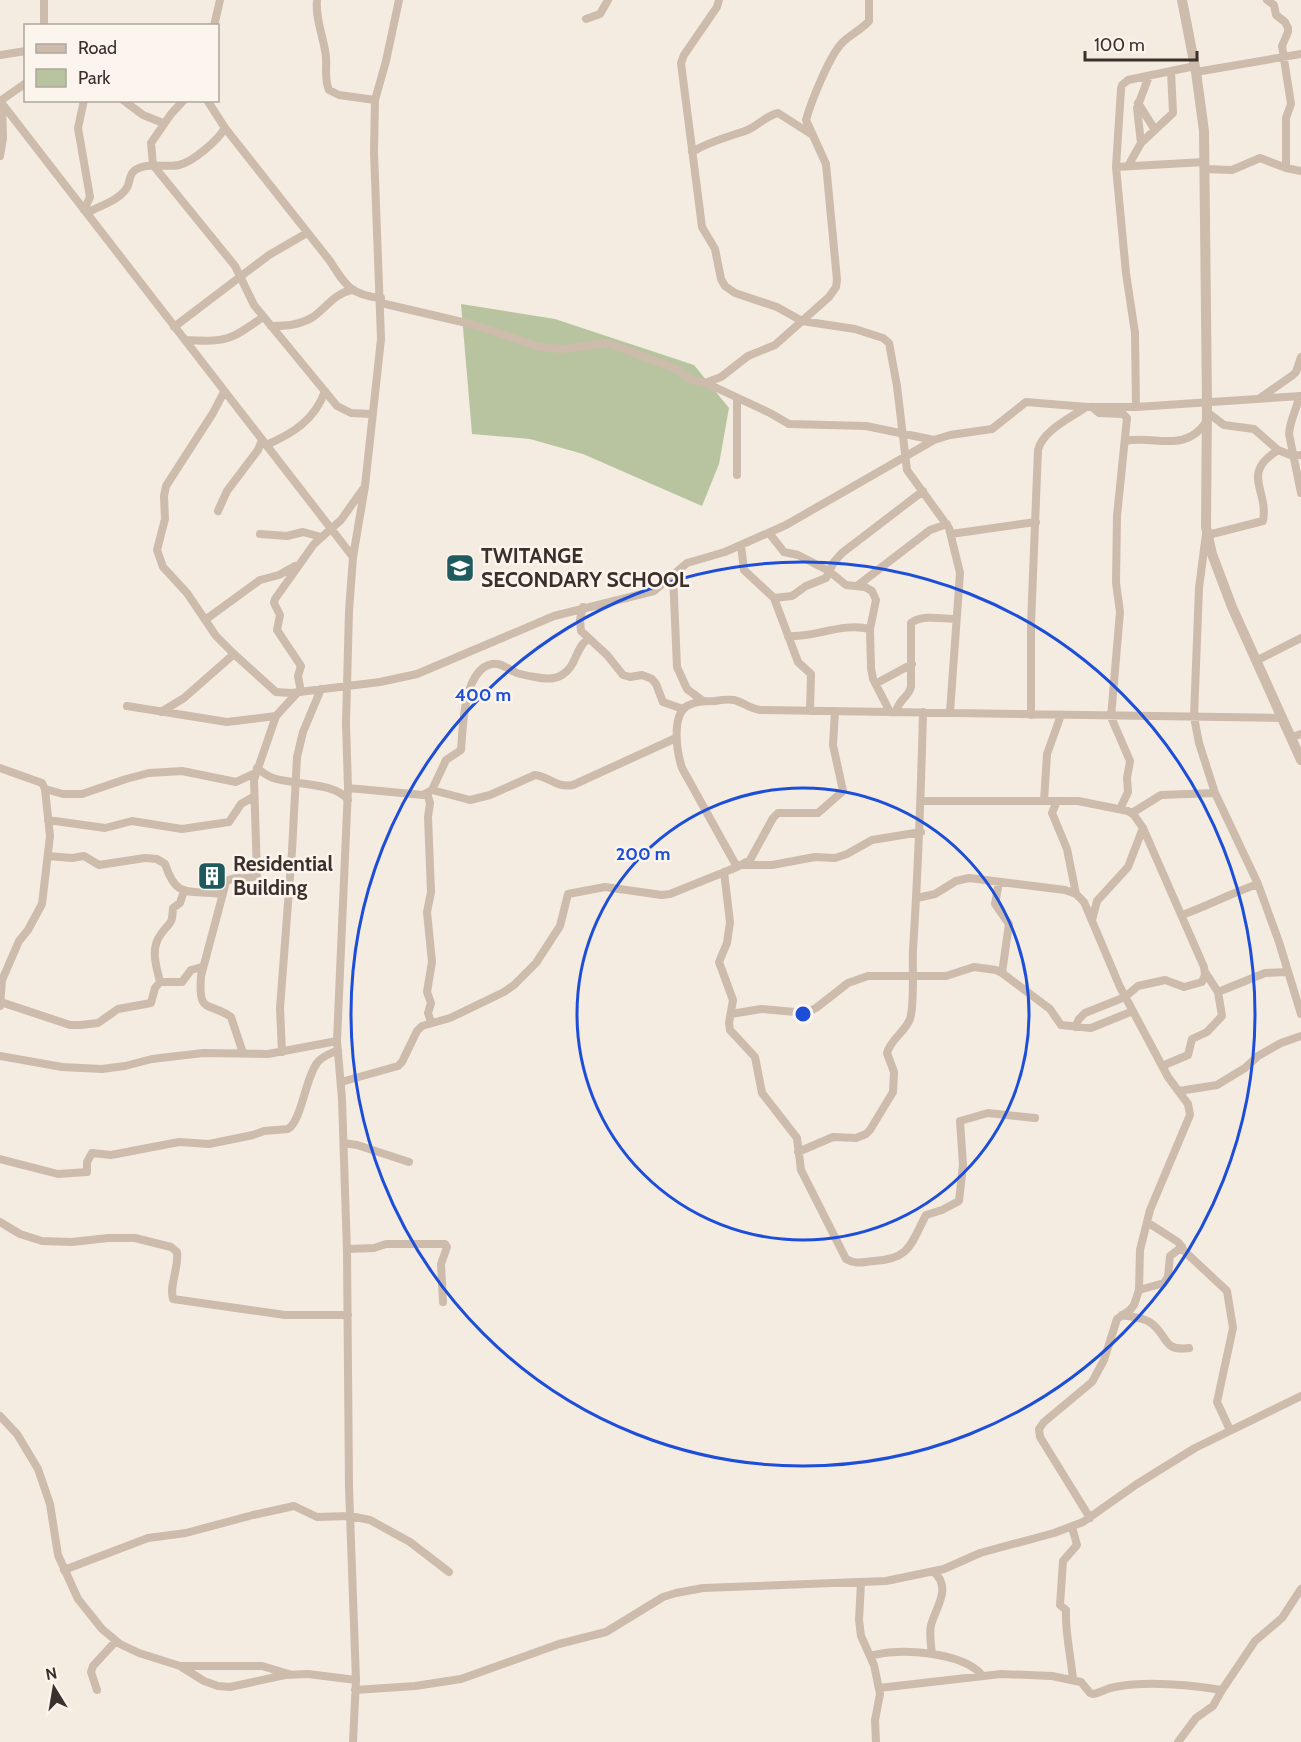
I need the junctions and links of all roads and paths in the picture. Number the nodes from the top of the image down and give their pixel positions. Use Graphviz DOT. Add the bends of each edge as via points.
graph roads {
  1 [pos="44,0"];
  2 [pos="220,0"];
  3 [pos="317,0"];
  4 [pos="399,0"];
  5 [pos="608,0"];
  6 [pos="719,0"];
  7 [pos="869,0"];
  8 [pos="1182,0"];
  9 [pos="1267,0"];
  10 [pos="586,19"];
  11 [pos="44,24"];
  12 [pos="214,24"];
  13 [pos="24,51"];
  14 [pos="1301,54"];
  15 [pos="0,55"];
  16 [pos="1284,56"];
  17 [pos="1195,69"];
  18 [pos="1171,71"];
  19 [pos="1149,76"];
  20 [pos="24,84"];
  21 [pos="375,100"];
  22 [pos="1,102"];
  23 [pos="84,102"];
  24 [pos="126,102"];
  25 [pos="182,102"];
  26 [pos="208,102"];
  27 [pos="1138,103"];
  28 [pos="163,123"];
  29 [pos="225,128"];
  30 [pos="1155,130"];
  31 [pos="814,136"];
  32 [pos="1141,143"];
  33 [pos="0,152"];
  34 [pos="692,152"];
  35 [pos="153,165"];
  36 [pos="1128,166"];
  37 [pos="1204,166"];
  38 [pos="1116,167"];
  39 [pos="1293,170"];
  40 [pos="1301,180"];
  41 [pos="85,211"];
  42 [pos="307,233"];
  43 [pos="241,276"];
  44 [pos="352,290"];
  45 [pos="381,301"];
  46 [pos="263,317"];
  47 [pos="802,321"];
  48 [pos="271,326"];
  49 [pos="174,327"];
  50 [pos="185,340"];
  51 [pos="1301,357"];
  52 [pos="705,383"];
  53 [pos="325,391"];
  54 [pos="224,392"];
  55 [pos="1300,396"];
  56 [pos="737,398"];
  57 [pos="1260,399"];
  58 [pos="1089,407"];
  59 [pos="1136,407"];
  60 [pos="1297,407"];
  61 [pos="1207,412"];
  62 [pos="372,414"];
  63 [pos="1301,417"];
  64 [pos="901,433"];
  65 [pos="934,440"];
  66 [pos="1125,441"];
  67 [pos="1301,442"];
  68 [pos="264,443"];
  69 [pos="1278,450"];
  70 [pos="1295,453"];
  71 [pos="904,455"];
  72 [pos="737,475"];
  73 [pos="365,486"];
  74 [pos="923,491"];
  75 [pos="1301,493"];
  76 [pos="218,511"];
  77 [pos="1035,522"];
  78 [pos="947,524"];
  79 [pos="330,529"];
  80 [pos="1207,531"];
  81 [pos="769,533"];
  82 [pos="260,534"];
  83 [pos="951,534"];
  84 [pos="321,537"];
  85 [pos="741,545"];
  86 [pos="353,557"];
  87 [pos="298,565"];
  88 [pos="829,571"];
  89 [pos="674,574"];
  90 [pos="857,586"];
  91 [pos="774,598"];
  92 [pos="583,607"];
  93 [pos="957,619"];
  94 [pos="205,620"];
  95 [pos="870,629"];
  96 [pos="788,636"];
  97 [pos="1301,638"];
  98 [pos="588,639"];
  99 [pos="234,654"];
  100 [pos="1256,661"];
  101 [pos="912,664"];
  102 [pos="877,683"];
  103 [pos="347,686"];
  104 [pos="321,689"];
  105 [pos="300,692"];
  106 [pos="704,701"];
  107 [pos="127,706"];
  108 [pos="683,709"];
  109 [pos="810,711"];
  110 [pos="835,711"];
  111 [pos="160,712"];
  112 [pos="893,712"];
  113 [pos="923,712"];
  114 [pos="950,712"];
  115 [pos="1031,715"];
  116 [pos="276,716"];
  117 [pos="1061,716"];
  118 [pos="1111,717"];
  119 [pos="1194,717"];
  120 [pos="1283,718"];
  121 [pos="1296,736"];
  122 [pos="676,738"];
  123 [pos="1301,760"];
  124 [pos="0,768"];
  125 [pos="256,771"];
  126 [pos="296,781"];
  127 [pos="348,788"];
  128 [pos="45,789"];
  129 [pos="430,791"];
  130 [pos="1215,793"];
  131 [pos="253,797"];
  132 [pos="348,800"];
  133 [pos="921,801"];
  134 [pos="1044,801"];
  135 [pos="1057,801"];
  136 [pos="1120,809"];
  137 [pos="1132,813"];
  138 [pos="48,820"];
  139 [pos="1143,828"];
  140 [pos="921,832"];
  141 [pos="48,856"];
  142 [pos="739,866"];
  143 [pos="724,872"];
  144 [pos="999,882"];
  145 [pos="1258,884"];
  146 [pos="184,891"];
  147 [pos="221,894"];
  148 [pos="1076,894"];
  149 [pos="917,898"];
  150 [pos="1182,915"];
  151 [pos="1091,921"];
  152 [pos="202,967"];
  153 [pos="1206,972"];
  154 [pos="1288,972"];
  155 [pos="1002,973"];
  156 [pos="912,976"];
  157 [pos="160,982"];
  158 [pos="1218,992"];
  159 [pos="1125,997"];
  160 [pos="0,1004"];
  161 [pos="1133,1011"];
  162 [pos="731,1014"];
  163 [pos="1301,1014"];
  164 [pos="431,1022"];
  165 [pos="1076,1027"];
  166 [pos="1301,1036"];
  167 [pos="337,1046"];
  168 [pos="282,1052"];
  169 [pos="243,1053"];
  170 [pos="0,1056"];
  171 [pos="1162,1066"];
  172 [pos="341,1082"];
  173 [pos="1179,1091"];
  174 [pos="1035,1118"];
  175 [pos="344,1143"];
  176 [pos="798,1152"];
  177 [pos="0,1160"];
  178 [pos="409,1162"];
  179 [pos="0,1222"];
  180 [pos="1147,1222"];
  181 [pos="1181,1248"];
  182 [pos="347,1249"];
  183 [pos="1139,1290"];
  184 [pos="443,1302"];
  185 [pos="348,1315"];
  186 [pos="1122,1315"];
  187 [pos="1189,1348"];
  188 [pos="1301,1396"];
  189 [pos="0,1416"];
  190 [pos="1230,1431"];
  191 [pos="350,1516"];
  192 [pos="1090,1518"];
  193 [pos="1072,1527"];
  194 [pos="64,1570"];
  195 [pos="449,1572"];
  196 [pos="934,1572"];
  197 [pos="861,1583"];
  198 [pos="1301,1589"];
  199 [pos="116,1641"];
  200 [pos="932,1654"];
  201 [pos="870,1656"];
  202 [pos="180,1666"];
  203 [pos="293,1675"];
  204 [pos="982,1675"];
  205 [pos="356,1680"];
  206 [pos="1073,1680"];
  207 [pos="879,1688"];
  208 [pos="97,1690"];
  209 [pos="356,1690"];
  210 [pos="1222,1690"];
  211 [pos="353,1742"];
  212 [pos="876,1742"];
  213 [pos="1178,1742"];
  1 -- 11 [label="street"];
  2 -- 12 [label="street"];
  3 -- 21 [label="street" via="329,90"];
  4 -- 21 [label="street"];
  5 -- 10 [label="street" via="600,14"];
  6 -- 34 [label="street" via="681,63"];
  7 -- 31 [label="street" via="869,21 841,44 808,111 806,120"];
  8 -- 17 [label="street"];
  9 -- 16 [label="street" via="1274,5 1278,18 1287,24"];
  13 -- 15 [label="street"];
  14 -- 16 [label="street"];
  16 -- 17 [label="street"];
  16 -- 39 [label="street" via="1291,104 1286,118"];
  17 -- 18 [label="street"];
  17 -- 37 [label="street" via="1204,130"];
  18 -- 19 [label="street"];
  18 -- 30 [label="street" via="1173,113"];
  19 -- 27 [label="street"];
  19 -- 38 [label="street" via="1122,85"];
  20 -- 22 [label="street"];
  21 -- 45 [label="street"];
  22 -- 33 [label="street"];
  22 -- 41 [label="street"];
  23 -- 41 [label="street" via="78,128 90,197"];
  24 -- 28 [label="street"];
  25 -- 28 [label="street"];
  26 -- 29 [label="street"];
  27 -- 30 [label="street"];
  27 -- 32 [label="street"];
  28 -- 35 [label="street" via="151,143"];
  29 -- 35 [label="street" via="216,141 184,163"];
  29 -- 42 [label="street"];
  30 -- 32 [label="street"];
  31 -- 34 [label="street" via="778,113 746,131 710,141"];
  31 -- 47 [label="street" via="826,164 837,280 829,297"];
  32 -- 36 [label="street"];
  34 -- 47 [label="street" via="702,227 715,249 725,286"];
  35 -- 41 [label="street" via="135,170 120,195"];
  35 -- 43 [label="street"];
  36 -- 37 [label="street"];
  36 -- 38 [label="street"];
  37 -- 39 [label="street" via="1232,170 1260,158"];
  37 -- 61 [label="street"];
  38 -- 59 [label="street" via="1125,273 1135,333"];
  39 -- 40 [label="street"];
  41 -- 49 [label="street"];
  42 -- 43 [label="street"];
  42 -- 44 [label="street"];
  43 -- 46 [label="street"];
  43 -- 49 [label="street"];
  44 -- 45 [label="street"];
  44 -- 48 [label="street" via="305,321"];
  45 -- 52 [label="street" via="476,325 540,347 614,345"];
  45 -- 62 [label="street" via="381,339"];
  46 -- 48 [label="street"];
  46 -- 50 [label="street" via="226,340"];
  47 -- 52 [label="street" via="775,345 748,356 721,377"];
  47 -- 64 [label="street" via="855,329 886,340 892,356"];
  48 -- 53 [label="street"];
  49 -- 50 [label="street"];
  50 -- 54 [label="street"];
  51 -- 57 [label="street" via="1293,375"];
  52 -- 56 [label="street"];
  53 -- 62 [label="street" via="344,411"];
  53 -- 68 [label="street" via="296,431"];
  54 -- 68 [label="street"];
  54 -- 94 [label="street" via="166,486 165,519 157,550 163,567"];
  55 -- 57 [label="street"];
  55 -- 60 [label="street"];
  56 -- 64 [label="street" via="789,424 866,426"];
  56 -- 72 [label="street"];
  57 -- 61 [label="street"];
  58 -- 59 [label="street"];
  58 -- 65 [label="street" via="1028,401 992,429"];
  58 -- 66 [label="street" via="1101,414 1126,416"];
  58 -- 77 [label="street" via="1047,435 1039,445"];
  59 -- 61 [label="street"];
  60 -- 63 [label="street"];
  60 -- 70 [label="street" via="1290,426"];
  61 -- 66 [label="street" via="1192,438"];
  61 -- 69 [label="street" via="1224,425 1254,429"];
  61 -- 80 [label="street"];
  62 -- 73 [label="street"];
  64 -- 65 [label="street"];
  64 -- 71 [label="street"];
  65 -- 71 [label="street"];
  66 -- 118 [label="street" via="1116,537 1120,612"];
  67 -- 70 [label="street"];
  68 -- 76 [label="street" via="227,491"];
  68 -- 79 [label="street"];
  69 -- 70 [label="street"];
  69 -- 80 [label="street" via="1263,460 1258,471 1263,521"];
  70 -- 75 [label="street"];
  71 -- 74 [label="street" via="908,470"];
  71 -- 81 [label="street"];
  73 -- 79 [label="street" via="349,512"];
  73 -- 86 [label="street"];
  74 -- 78 [label="street"];
  74 -- 88 [label="street" via="842,553"];
  77 -- 83 [label="street"];
  77 -- 115 [label="street"];
  78 -- 83 [label="street"];
  78 -- 90 [label="street" via="930,530"];
  79 -- 84 [label="street"];
  79 -- 86 [label="street"];
  80 -- 100 [label="street" via="1232,608"];
  80 -- 119 [label="street" via="1199,588"];
  81 -- 85 [label="street"];
  81 -- 88 [label="street" via="784,552"];
  82 -- 84 [label="street" via="287,536 303,532"];
  83 -- 93 [label="street" via="960,573"];
  84 -- 87 [label="street"];
  85 -- 89 [label="street" via="687,563"];
  85 -- 91 [label="street" via="744,570"];
  86 -- 103 [label="street"];
  87 -- 94 [label="street" via="260,580"];
  87 -- 105 [label="street" via="274,602 280,612 277,630 301,668"];
  88 -- 90 [label="street" via="844,584"];
  88 -- 91 [label="street" via="824,579 792,596"];
  89 -- 92 [label="street" via="654,591"];
  89 -- 106 [label="street" via="677,667 687,689"];
  90 -- 95 [label="street" via="869,588 875,595"];
  91 -- 96 [label="street"];
  92 -- 98 [label="street" via="580,625"];
  92 -- 103 [label="street" via="520,629 417,674"];
  93 -- 101 [label="street" via="913,621"];
  93 -- 114 [label="street"];
  94 -- 99 [label="street"];
  95 -- 96 [label="street" via="852,627"];
  95 -- 102 [label="street" via="871,668"];
  96 -- 109 [label="street" via="800,666 811,674"];
  97 -- 100 [label="street"];
  98 -- 108 [label="street" via="619,672 652,679 663,702"];
  98 -- 129 [label="street" via="568,670 551,679 518,674 492,663 483,668 466,700 461,750 446,760"];
  99 -- 105 [label="street" via="276,692"];
  99 -- 111 [label="street" via="184,698"];
  100 -- 120 [label="street"];
  101 -- 102 [label="street"];
  101 -- 112 [label="street" via="910,693"];
  102 -- 112 [label="street"];
  103 -- 104 [label="street"];
  103 -- 127 [label="street"];
  104 -- 105 [label="street"];
  104 -- 126 [label="street" via="298,746"];
  105 -- 116 [label="street"];
  106 -- 108 [label="street"];
  106 -- 109 [label="street" via="734,700 760,710"];
  107 -- 111 [label="street"];
  108 -- 122 [label="street"];
  109 -- 110 [label="street"];
  110 -- 112 [label="street"];
  110 -- 142 [label="street" via="833,745 842,794 815,814 778,813 753,856"];
  111 -- 116 [label="street" via="227,723"];
  112 -- 113 [label="street"];
  113 -- 114 [label="street"];
  113 -- 133 [label="street"];
  114 -- 115 [label="street"];
  115 -- 117 [label="street"];
  116 -- 125 [label="street"];
  117 -- 118 [label="street"];
  117 -- 134 [label="street" via="1047,754"];
  118 -- 119 [label="street"];
  118 -- 136 [label="street" via="1130,761 1128,792"];
  119 -- 120 [label="street"];
  119 -- 130 [label="street"];
  120 -- 121 [label="street"];
  121 -- 123 [label="street"];
  122 -- 129 [label="street" via="573,785 560,786 535,775 470,800"];
  122 -- 142 [label="street" via="682,768"];
  124 -- 128 [label="street" via="42,783"];
  125 -- 126 [label="street"];
  125 -- 128 [label="street" via="236,782 182,771 149,773 82,794"];
  125 -- 131 [label="street"];
  126 -- 132 [label="street" via="339,791"];
  126 -- 168 [label="street" via="280,1008"];
  127 -- 129 [label="street" via="417,795"];
  127 -- 132 [label="street"];
  128 -- 138 [label="street"];
  129 -- 164 [label="street" via="431,892 427,912 432,962 427,992"];
  130 -- 137 [label="street" via="1161,795"];
  130 -- 145 [label="street"];
  131 -- 138 [label="street" via="241,804 229,822 182,829 132,821 105,828"];
  131 -- 147 [label="street" via="257,875 228,879"];
  132 -- 167 [label="street"];
  133 -- 134 [label="street"];
  133 -- 140 [label="street"];
  134 -- 135 [label="street"];
  135 -- 136 [label="street"];
  135 -- 148 [label="street" via="1052,813 1067,849"];
  136 -- 137 [label="street"];
  137 -- 139 [label="street"];
  138 -- 141 [label="street"];
  139 -- 150 [label="street"];
  139 -- 151 [label="street" via="1128,867 1097,901"];
  140 -- 142 [label="street" via="872,840 835,858 815,856 780,864"];
  140 -- 149 [label="street"];
  141 -- 146 [label="street" via="84,856 104,866 157,859 165,864 173,884"];
  141 -- 160 [label="street" via="40,909 19,941 2,980"];
  142 -- 143 [label="street"];
  143 -- 162 [label="street" via="730,925 719,962 733,996"];
  143 -- 164 [label="street" via="666,895 605,887 571,893 554,938 514,985 456,1016"];
  144 -- 148 [label="street"];
  144 -- 149 [label="street" via="964,879 935,894"];
  144 -- 155 [label="street" via="995,904 1009,924"];
  145 -- 150 [label="street"];
  145 -- 154 [label="street"];
  146 -- 147 [label="street"];
  146 -- 157 [label="street" via="154,951"];
  147 -- 152 [label="street"];
  148 -- 151 [label="street" via="1084,902"];
  149 -- 156 [label="street"];
  150 -- 153 [label="street"];
  151 -- 159 [label="street"];
  152 -- 157 [label="street" via="191,970 181,982"];
  152 -- 169 [label="street" via="203,1002 231,1017"];
  153 -- 158 [label="street"];
  153 -- 159 [label="street" via="1197,984 1184,987 1163,980 1135,988"];
  154 -- 158 [label="street" via="1265,973"];
  154 -- 163 [label="street"];
  155 -- 156 [label="street" via="974,967 946,976"];
  155 -- 165 [label="street" via="1050,1009 1061,1024"];
  156 -- 162 [label="street" via="861,978 806,1013 761,1009"];
  156 -- 176 [label="street" via="910,1020 891,1042 887,1053 894,1072 893,1092 873,1126 862,1136 833,1137"];
  157 -- 160 [label="street" via="151,1003 118,1009 98,1023 61,1022"];
  158 -- 171 [label="street" via="1222,1016 1207,1032 1192,1039 1188,1055"];
  159 -- 161 [label="street"];
  159 -- 165 [label="street" via="1085,1013"];
  161 -- 165 [label="street" via="1094,1028"];
  161 -- 171 [label="street"];
  162 -- 176 [label="street" via="730,1030 756,1061 762,1093 795,1135"];
  164 -- 172 [label="street" via="419,1028 401,1064"];
  166 -- 173 [label="street" via="1258,1056 1217,1085"];
  167 -- 168 [label="street"];
  167 -- 172 [label="street"];
  167 -- 177 [label="street" via="316,1063 297,1120 288,1129 209,1144 180,1142 111,1155 92,1153 87,1172 58,1174"];
  168 -- 169 [label="street"];
  169 -- 170 [label="street" via="203,1053 85,1069"];
  171 -- 173 [label="street"];
  172 -- 175 [label="street"];
  173 -- 180 [label="street" via="1190,1107 1190,1115"];
  174 -- 176 [label="street" via="988,1113 960,1120 963,1165 959,1201 926,1215 917,1237 900,1256 889,1260 857,1263 846,1259 801,1170"];
  175 -- 178 [label="street"];
  175 -- 182 [label="street"];
  179 -- 185 [label="street" via="20,1234 42,1240 135,1238 171,1247 178,1258 173,1299 285,1315"];
  180 -- 181 [label="street"];
  180 -- 183 [label="street" via="1140,1250"];
  181 -- 183 [label="street" via="1170,1256 1164,1283"];
  181 -- 190 [label="street" via="1227,1291 1233,1328 1217,1402"];
  182 -- 184 [label="street" via="445,1244 441,1269"];
  182 -- 185 [label="street"];
  183 -- 186 [label="street" via="1132,1308"];
  185 -- 191 [label="street"];
  186 -- 187 [label="street" via="1148,1321 1171,1347"];
  186 -- 192 [label="street" via="1116,1321 1104,1360 1092,1382 1039,1429 1040,1437"];
  188 -- 190 [label="street"];
  189 -- 194 [label="street" via="17,1434 38,1469"];
  190 -- 192 [label="street" via="1174,1461"];
  191 -- 194 [label="street" via="326,1518 294,1506 283,1508 186,1533 148,1538"];
  191 -- 195 [label="street" via="370,1520 396,1533"];
  191 -- 205 [label="street"];
  192 -- 193 [label="street"];
  193 -- 196 [label="street" via="980,1553"];
  193 -- 206 [label="street" via="1077,1545 1063,1561 1060,1605 1065,1610"];
  194 -- 199 [label="street" via="78,1599"];
  196 -- 197 [label="street"];
  196 -- 200 [label="street" via="943,1589 932,1624"];
  197 -- 201 [label="street" via="860,1628"];
  197 -- 209 [label="street" via="703,1588 676,1593 651,1602 606,1632 461,1678"];
  198 -- 210 [label="street" via="1282,1618 1255,1641"];
  199 -- 202 [label="street"];
  199 -- 208 [label="street" via="93,1666"];
  200 -- 201 [label="street" via="885,1652"];
  200 -- 204 [label="street" via="972,1666"];
  201 -- 207 [label="street"];
  202 -- 203 [label="street" via="262,1666"];
  202 -- 203 [label="street" via="218,1686"];
  203 -- 205 [label="street"];
  204 -- 206 [label="street" via="1038,1675"];
  204 -- 207 [label="street"];
  205 -- 209 [label="street"];
  206 -- 210 [label="street" via="1093,1694 1123,1686 1173,1685"];
  207 -- 212 [label="street"];
  209 -- 211 [label="street"];
  210 -- 213 [label="street" via="1214,1706 1196,1718"];
}
